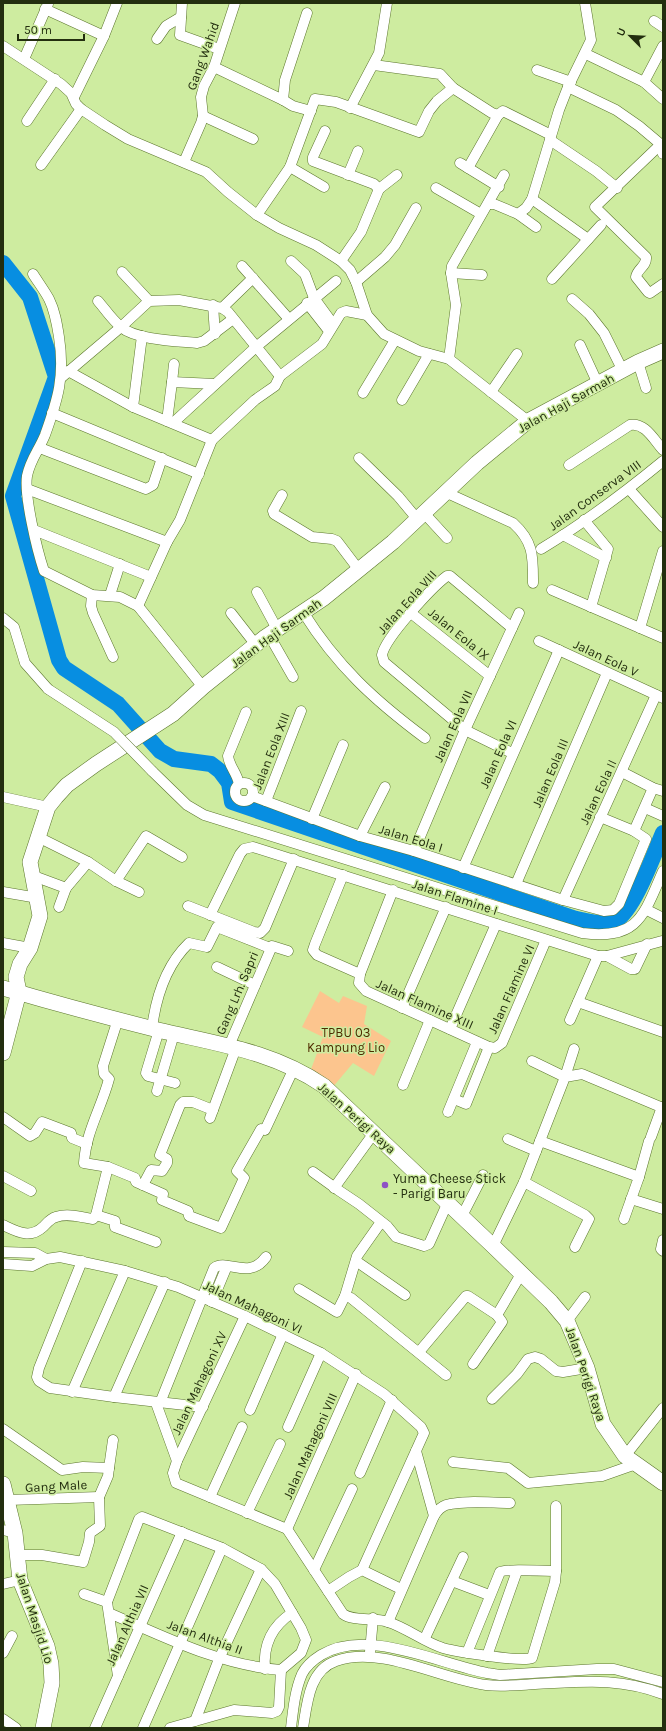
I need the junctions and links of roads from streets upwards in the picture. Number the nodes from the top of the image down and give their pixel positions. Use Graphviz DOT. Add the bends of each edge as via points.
graph roads {
  1 [pos="117,3"];
  2 [pos="182,3"];
  3 [pos="235,3"];
  4 [pos="387,3"];
  5 [pos="582,4"];
  6 [pos="47,6"];
  7 [pos="307,13"];
  8 [pos="181,17"];
  9 [pos="654,21"];
  10 [pos="663,27"];
  11 [pos="104,36"];
  12 [pos="157,40"];
  13 [pos="3,46"];
  14 [pos="663,46"];
  15 [pos="219,49"];
  16 [pos="586,54"];
  17 [pos="24,60"];
  18 [pos="374,65"];
  19 [pos="214,67"];
  20 [pos="537,70"];
  21 [pos="55,80"];
  22 [pos="644,82"];
  23 [pos="569,85"];
  24 [pos="453,88"];
  25 [pos="74,97"];
  26 [pos="663,99"];
  27 [pos="283,100"];
  28 [pos="350,108"];
  29 [pos="82,109"];
  30 [pos="311,111"];
  31 [pos="498,115"];
  32 [pos="203,116"];
  33 [pos="27,121"];
  34 [pos="325,131"];
  35 [pos="551,137"];
  36 [pos="253,139"];
  37 [pos="661,149"];
  38 [pos="358,151"];
  39 [pos="184,162"];
  40 [pos="41,165"];
  41 [pos="290,167"];
  42 [pos="348,175"];
  43 [pos="397,175"];
  44 [pos="504,175"];
  45 [pos="324,187"];
  46 [pos="499,187"];
  47 [pos="436,188"];
  48 [pos="616,188"];
  49 [pos="379,189"];
  50 [pos="532,199"];
  51 [pos="489,204"];
  52 [pos="416,208"];
  53 [pos="481,214"];
  54 [pos="518,214"];
  55 [pos="257,215"];
  56 [pos="601,225"];
  57 [pos="536,227"];
  58 [pos="588,239"];
  59 [pos="291,261"];
  60 [pos="341,261"];
  61 [pos="242,266"];
  62 [pos="122,272"];
  63 [pos="451,273"];
  64 [pos="33,274"];
  65 [pos="482,275"];
  66 [pos="253,278"];
  67 [pos="552,279"];
  68 [pos="336,281"];
  69 [pos="356,282"];
  70 [pos="663,284"];
  71 [pos="572,299"];
  72 [pos="310,300"];
  73 [pos="98,301"];
  74 [pos="149,301"];
  75 [pos="218,307"];
  76 [pos="367,315"];
  77 [pos="288,318"];
  78 [pos="234,319"];
  79 [pos="331,327"];
  80 [pos="121,328"];
  81 [pos="215,334"];
  82 [pos="142,336"];
  83 [pos="395,340"];
  84 [pos="580,345"];
  85 [pos="256,347"];
  86 [pos="663,352"];
  87 [pos="429,354"];
  88 [pos="517,354"];
  89 [pos="449,359"];
  90 [pos="638,362"];
  91 [pos="174,364"];
  92 [pos="623,370"];
  93 [pos="65,374"];
  94 [pos="280,376"];
  95 [pos="172,382"];
  96 [pos="215,384"];
  97 [pos="598,384"];
  98 [pos="646,388"];
  99 [pos="491,392"];
  100 [pos="363,393"];
  101 [pos="402,400"];
  102 [pos="133,407"];
  103 [pos="52,413"];
  104 [pos="528,421"];
  105 [pos="170,422"];
  106 [pos="212,440"];
  107 [pos="40,448"];
  108 [pos="663,450"];
  109 [pos="162,458"];
  110 [pos="359,458"];
  111 [pos="663,462"];
  112 [pos="569,465"];
  113 [pos="199,474"];
  114 [pos="27,489"];
  115 [pos="629,489"];
  116 [pos="445,492"];
  117 [pos="282,495"];
  118 [pos="421,516"];
  119 [pos="584,520"];
  120 [pos="663,526"];
  121 [pos="34,530"];
  122 [pos="563,535"];
  123 [pos="446,538"];
  124 [pos="167,542"];
  125 [pos="541,549"];
  126 [pos="663,551"];
  127 [pos="606,558"];
  128 [pos="120,564"];
  129 [pos="359,570"];
  130 [pos="151,577"];
  131 [pos="533,584"];
  132 [pos="552,590"];
  133 [pos="257,592"];
  134 [pos="92,595"];
  135 [pos="110,595"];
  136 [pos="138,606"];
  137 [pos="591,607"];
  138 [pos="303,612"];
  139 [pos="411,613"];
  140 [pos="519,613"];
  141 [pos="231,614"];
  142 [pos="3,618"];
  143 [pos="512,628"];
  144 [pos="640,628"];
  145 [pos="273,632"];
  146 [pos="663,638"];
  147 [pos="539,641"];
  148 [pos="256,645"];
  149 [pos="558,650"];
  150 [pos="113,657"];
  151 [pos="608,672"];
  152 [pos="490,676"];
  153 [pos="293,677"];
  154 [pos="203,687"];
  155 [pos="659,696"];
  156 [pos="301,710"];
  157 [pos="246,712"];
  158 [pos="465,730"];
  159 [pos="425,738"];
  160 [pos="343,745"];
  161 [pos="512,753"];
  162 [pos="622,772"];
  163 [pos="385,787"];
  164 [pos="658,790"];
  165 [pos="3,797"];
  166 [pos="266,801"];
  167 [pos="48,807"];
  168 [pos="645,808"];
  169 [pos="663,816"];
  170 [pos="600,817"];
  171 [pos="312,819"];
  172 [pos="634,831"];
  173 [pos="360,836"];
  174 [pos="38,837"];
  175 [pos="414,851"];
  176 [pos="182,857"];
  177 [pos="294,859"];
  178 [pos="88,862"];
  179 [pos="463,868"];
  180 [pos="663,871"];
  181 [pos="31,875"];
  182 [pos="343,875"];
  183 [pos="116,880"];
  184 [pos="516,884"];
  185 [pos="66,888"];
  186 [pos="393,890"];
  187 [pos="3,892"];
  188 [pos="139,892"];
  189 [pos="38,898"];
  190 [pos="563,900"];
  191 [pos="188,906"];
  192 [pos="59,907"];
  193 [pos="446,907"];
  194 [pos="646,910"];
  195 [pos="210,915"];
  196 [pos="663,918"];
  197 [pos="496,924"];
  198 [pos="546,940"];
  199 [pos="663,940"];
  200 [pos="3,943"];
  201 [pos="647,944"];
  202 [pos="30,948"];
  203 [pos="270,948"];
  204 [pos="288,951"];
  205 [pos="602,956"];
  206 [pos="217,967"];
  207 [pos="360,974"];
  208 [pos="255,985"];
  209 [pos="3,988"];
  210 [pos="18,992"];
  211 [pos="578,1002"];
  212 [pos="402,1008"];
  213 [pos="118,1019"];
  214 [pos="430,1020"];
  215 [pos="570,1020"];
  216 [pos="155,1029"];
  217 [pos="450,1029"];
  218 [pos="663,1032"];
  219 [pos="174,1034"];
  220 [pos="477,1042"];
  221 [pos="233,1046"];
  222 [pos="494,1047"];
  223 [pos="574,1049"];
  224 [pos="3,1053"];
  225 [pos="532,1060"];
  226 [pos="294,1068"];
  227 [pos="564,1077"];
  228 [pos="161,1079"];
  229 [pos="175,1083"];
  230 [pos="403,1085"];
  231 [pos="157,1091"];
  232 [pos="454,1098"];
  233 [pos="662,1107"];
  234 [pos="448,1112"];
  235 [pos="3,1117"];
  236 [pos="374,1133"];
  237 [pos="508,1139"];
  238 [pos="87,1144"];
  239 [pos="538,1146"];
  240 [pos="108,1167"];
  241 [pos="313,1172"];
  242 [pos="482,1175"];
  243 [pos="3,1176"];
  244 [pos="639,1177"];
  245 [pos="524,1182"];
  246 [pos="143,1185"];
  247 [pos="334,1188"];
  248 [pos="31,1191"];
  249 [pos="632,1199"];
  250 [pos="448,1202"];
  251 [pos="663,1209"];
  252 [pos="96,1216"];
  253 [pos="462,1216"];
  254 [pos="624,1219"];
  255 [pos="381,1222"];
  256 [pos="3,1225"];
  257 [pos="663,1240"];
  258 [pos="156,1242"];
  259 [pos="493,1246"];
  260 [pos="575,1247"];
  261 [pos="663,1251"];
  262 [pos="3,1252"];
  263 [pos="266,1257"];
  264 [pos="46,1259"];
  265 [pos="82,1261"];
  266 [pos="356,1261"];
  267 [pos="3,1264"];
  268 [pos="227,1266"];
  269 [pos="125,1271"];
  270 [pos="521,1274"];
  271 [pos="165,1282"];
  272 [pos="299,1289"];
  273 [pos="405,1295"];
  274 [pos="345,1296"];
  275 [pos="585,1297"];
  276 [pos="202,1298"];
  277 [pos="212,1302"];
  278 [pos="497,1315"];
  279 [pos="245,1316"];
  280 [pos="567,1321"];
  281 [pos="283,1334"];
  282 [pos="419,1352"];
  283 [pos="321,1353"];
  284 [pos="473,1364"];
  285 [pos="587,1368"];
  286 [pos="356,1374"];
  287 [pos="446,1375"];
  288 [pos="72,1392"];
  289 [pos="114,1397"];
  290 [pos="392,1400"];
  291 [pos="492,1400"];
  292 [pos="158,1403"];
  293 [pos="202,1407"];
  294 [pos="663,1408"];
  295 [pos="250,1410"];
  296 [pos="288,1426"];
  297 [pos="242,1427"];
  298 [pos="3,1429"];
  299 [pos="112,1440"];
  300 [pos="280,1444"];
  301 [pos="416,1451"];
  302 [pos="630,1460"];
  303 [pos="177,1461"];
  304 [pos="453,1462"];
  305 [pos="109,1468"];
  306 [pos="360,1473"];
  307 [pos="663,1483"];
  308 [pos="3,1484"];
  309 [pos="352,1489"];
  310 [pos="100,1497"];
  311 [pos="210,1497"];
  312 [pos="8,1500"];
  313 [pos="510,1503"];
  314 [pos="556,1506"];
  315 [pos="247,1512"];
  316 [pos="434,1516"];
  317 [pos="287,1529"];
  318 [pos="9,1532"];
  319 [pos="182,1532"];
  320 [pos="222,1548"];
  321 [pos="17,1555"];
  322 [pos="463,1557"];
  323 [pos="261,1569"];
  324 [pos="314,1570"];
  325 [pos="362,1570"];
  326 [pos="517,1571"];
  327 [pos="556,1571"];
  328 [pos="20,1580"];
  329 [pos="452,1581"];
  330 [pos="3,1584"];
  331 [pos="401,1589"];
  332 [pos="328,1592"];
  333 [pos="84,1594"];
  334 [pos="489,1595"];
  335 [pos="107,1602"];
  336 [pos="108,1613"];
  337 [pos="292,1613"];
  338 [pos="373,1618"];
  339 [pos="388,1622"];
  340 [pos="140,1627"];
  341 [pos="12,1636"];
  342 [pos="424,1638"];
  343 [pos="180,1644"];
  344 [pos="370,1645"];
  345 [pos="302,1651"];
  346 [pos="3,1653"];
  347 [pos="467,1653"];
  348 [pos="487,1656"];
  349 [pos="369,1658"];
  350 [pos="219,1659"];
  351 [pos="310,1663"];
  352 [pos="265,1669"];
  353 [pos="281,1670"];
  354 [pos="319,1672"];
  355 [pos="118,1676"];
  356 [pos="663,1682"];
  357 [pos="663,1694"];
  358 [pos="200,1706"];
  359 [pos="213,1716"];
  360 [pos="3,1719"];
  361 [pos="195,1721"];
  362 [pos="16,1728"];
  363 [pos="43,1728"];
  364 [pos="95,1728"];
  365 [pos="143,1728"];
  366 [pos="170,1728"];
  367 [pos="291,1728"];
  368 [pos="303,1728"];
  1 -- 11 [label="street"];
  2 -- 8 [label="street"];
  3 -- 15 [label="street, Gang Wahid"];
  4 -- 18 [label="street" via="379,53"];
  5 -- 16 [label="street" via="592,38"];
  6 -- 11 [label="street"];
  6 -- 17 [label="street"];
  7 -- 27 [label="street" via="285,80"];
  8 -- 12 [label="street" via="166,26"];
  8 -- 15 [label="street" via="180,35"];
  9 -- 10 [label="street"];
  11 -- 25 [label="street"];
  13 -- 17 [label="street"];
  14 -- 22 [label="street"];
  15 -- 19 [label="street, Gang Wahid"];
  16 -- 22 [label="street"];
  16 -- 23 [label="street"];
  17 -- 21 [label="street"];
  18 -- 24 [label="street" via="440,74"];
  18 -- 28 [label="street"];
  19 -- 27 [label="street"];
  19 -- 32 [label="street, Gang Wahid" via="201,97"];
  20 -- 23 [label="street"];
  21 -- 25 [label="street"];
  21 -- 33 [label="street"];
  22 -- 26 [label="street"];
  23 -- 35 [label="street"];
  23 -- 37 [label="street" via="616,110 639,126"];
  24 -- 28 [label="street" via="437,100 418,132"];
  24 -- 31 [label="street"];
  25 -- 29 [label="street" via="76,104"];
  27 -- 30 [label="street"];
  28 -- 30 [label="street" via="336,102 315,99"];
  29 -- 39 [label="street" via="128,139"];
  29 -- 40 [label="street"];
  30 -- 41 [label="street"];
  31 -- 35 [label="street" via="503,111"];
  31 -- 46 [label="street" via="464,166"];
  32 -- 36 [label="street"];
  32 -- 39 [label="street, Gang Wahid"];
  34 -- 42 [label="street" via="313,161"];
  35 -- 48 [label="street"];
  35 -- 50 [label="street"];
  37 -- 48 [label="street"];
  38 -- 42 [label="street"];
  39 -- 55 [label="street" via="206,172"];
  41 -- 45 [label="street"];
  41 -- 55 [label="street"];
  42 -- 49 [label="street" via="374,184"];
  43 -- 49 [label="street"];
  44 -- 46 [label="street"];
  46 -- 51 [label="street"];
  47 -- 53 [label="street"];
  48 -- 70 [label="street" via="596,205 596,209 646,257 636,277 648,292"];
  49 -- 60 [label="street" via="361,232"];
  50 -- 54 [label="street"];
  50 -- 58 [label="street"];
  51 -- 53 [label="street"];
  51 -- 54 [label="street"];
  52 -- 69 [label="street" via="395,245"];
  53 -- 63 [label="street" via="452,266"];
  54 -- 57 [label="street"];
  55 -- 60 [label="street" via="316,245"];
  56 -- 58 [label="street"];
  58 -- 67 [label="street"];
  59 -- 72 [label="street" via="305,274"];
  60 -- 69 [label="street" via="350,270"];
  61 -- 66 [label="street"];
  62 -- 74 [label="street"];
  63 -- 65 [label="street"];
  63 -- 89 [label="street" via="456,306"];
  64 -- 93 [label="street" via="49,299 56,318"];
  66 -- 75 [label="street"];
  66 -- 77 [label="street"];
  68 -- 72 [label="street"];
  69 -- 76 [label="street"];
  71 -- 92 [label="street" via="604,333"];
  72 -- 77 [label="street"];
  72 -- 79 [label="street"];
  73 -- 80 [label="street"];
  74 -- 75 [label="street" via="179,300"];
  74 -- 80 [label="street"];
  75 -- 78 [label="street"];
  75 -- 81 [label="street"];
  76 -- 79 [label="street" via="346,311 341,313"];
  76 -- 83 [label="street" via="377,327"];
  77 -- 85 [label="street"];
  78 -- 81 [label="street"];
  78 -- 85 [label="street"];
  79 -- 94 [label="street" via="322,344"];
  80 -- 82 [label="street"];
  80 -- 93 [label="street"];
  81 -- 82 [label="street" via="197,343"];
  82 -- 102 [label="street"];
  83 -- 87 [label="street"];
  83 -- 100 [label="street"];
  84 -- 97 [label="street"];
  85 -- 94 [label="street"];
  85 -- 96 [label="street"];
  86 -- 90 [label="street, Jalan Haji Sarmah"];
  87 -- 89 [label="street"];
  87 -- 101 [label="street"];
  88 -- 99 [label="street"];
  89 -- 99 [label="street"];
  90 -- 92 [label="street, Jalan Haji Sarmah"];
  90 -- 98 [label="street"];
  91 -- 95 [label="street"];
  92 -- 97 [label="street, Jalan Haji Sarmah"];
  93 -- 102 [label="street"];
  93 -- 103 [label="street"];
  94 -- 106 [label="street" via="275,386 255,400"];
  95 -- 96 [label="street"];
  95 -- 105 [label="street"];
  96 -- 105 [label="street"];
  97 -- 104 [label="street, Jalan Haji Sarmah"];
  99 -- 104 [label="street"];
  102 -- 105 [label="street"];
  103 -- 107 [label="street"];
  103 -- 109 [label="street"];
  104 -- 116 [label="street, Jalan Haji Sarmah"];
  105 -- 106 [label="street"];
  106 -- 113 [label="street"];
  107 -- 109 [label="street" via="146,489 153,485"];
  107 -- 114 [label="street" via="30,464"];
  108 -- 112 [label="street" via="643,427 635,424"];
  109 -- 113 [label="street"];
  110 -- 118 [label="street"];
  111 -- 115 [label="street, Jalan Conserva VIII"];
  113 -- 124 [label="street" via="180,520"];
  114 -- 121 [label="street"];
  114 -- 124 [label="street"];
  115 -- 119 [label="street, Jalan Conserva VIII"];
  115 -- 120 [label="street"];
  116 -- 118 [label="street, Jalan Haji Sarmah"];
  116 -- 131 [label="street" via="513,523 519,529 531,546"];
  117 -- 129 [label="street" via="274,514 312,537 337,541"];
  118 -- 123 [label="street"];
  118 -- 129 [label="street, Jalan Haji Sarmah"];
  119 -- 122 [label="street, Jalan Conserva VIII"];
  119 -- 127 [label="street" via="607,546"];
  121 -- 128 [label="street"];
  121 -- 134 [label="street" via="46,574"];
  122 -- 125 [label="street, Jalan Conserva VIII"];
  122 -- 127 [label="street"];
  124 -- 130 [label="street"];
  126 -- 144 [label="street"];
  127 -- 137 [label="street"];
  128 -- 130 [label="street"];
  128 -- 135 [label="street"];
  129 -- 138 [label="street, Jalan Haji Sarmah"];
  130 -- 136 [label="street"];
  132 -- 137 [label="street"];
  133 -- 145 [label="street"];
  134 -- 135 [label="street"];
  134 -- 150 [label="street" via="90,606"];
  135 -- 136 [label="street" via="120,596"];
  136 -- 154 [label="street"];
  137 -- 144 [label="street"];
  138 -- 145 [label="street, Jalan Haji Sarmah"];
  138 -- 159 [label="street" via="336,659 361,685"];
  139 -- 143 [label="street, Jalan Eola VIII" via="445,577 449,576"];
  139 -- 152 [label="street, Jalan Eola IX"];
  139 -- 158 [label="street, Jalan Eola VIII" via="390,638 382,655 384,662"];
  140 -- 143 [label="street, Jalan Eola VII"];
  141 -- 148 [label="street"];
  142 -- 194 [label="street, bridge" via="14,627 26,663 48,689 114,732 187,806 204,815 582,933 616,934 630,928"];
  143 -- 152 [label="street, Jalan Eola VII"];
  144 -- 146 [label="street"];
  145 -- 148 [label="street, Jalan Haji Sarmah"];
  145 -- 153 [label="street"];
  147 -- 149 [label="street, Jalan Eola V"];
  148 -- 154 [label="street, Jalan Haji Sarmah"];
  149 -- 151 [label="street, Jalan Eola V"];
  149 -- 161 [label="street, Jalan Eola VI"];
  151 -- 155 [label="street, Jalan Eola V"];
  151 -- 184 [label="street, Jalan Eola III"];
  152 -- 158 [label="street, Jalan Eola VII"];
  154 -- 167 [label="street, Jalan Haji Sarmah" via="173,714 67,785"];
  155 -- 162 [label="street, Jalan Eola II"];
  156 -- 166 [label="street, Jalan Eola XIII"];
  157 -- 166 [label="street, Jalan Eola I" via="228,756 229,762 239,784 236,789 238,798 247,800 252,796"];
  158 -- 161 [label="street"];
  158 -- 175 [label="street, Jalan Eola VII"];
  160 -- 171 [label="street"];
  161 -- 179 [label="street, Jalan Eola VI"];
  162 -- 164 [label="street"];
  162 -- 170 [label="street, Jalan Eola II"];
  163 -- 173 [label="street"];
  164 -- 168 [label="street"];
  165 -- 167 [label="street"];
  166 -- 171 [label="street, Jalan Eola I"];
  167 -- 174 [label="street, Jalan Haji Sarmah"];
  168 -- 169 [label="street"];
  168 -- 172 [label="street"];
  170 -- 172 [label="street"];
  170 -- 190 [label="street, Jalan Eola II"];
  171 -- 173 [label="street, Jalan Eola I"];
  172 -- 190 [label="street, Jalan Eola I" via="646,841 619,904 613,910 604,911"];
  173 -- 175 [label="street, Jalan Eola I"];
  174 -- 178 [label="street"];
  174 -- 181 [label="street, Jalan Haji Sarmah" via="30,862"];
  175 -- 179 [label="street, Jalan Eola I"];
  176 -- 183 [label="street" via="146,836"];
  177 -- 182 [label="street, Jalan Flamine I"];
  177 -- 195 [label="street, Jalan Flamine I" via="253,847 244,849"];
  177 -- 195 [label="street" via="265,928 260,933"];
  178 -- 183 [label="street"];
  178 -- 185 [label="street"];
  179 -- 184 [label="street, Jalan Eola I"];
  180 -- 194 [label="street"];
  181 -- 185 [label="street"];
  181 -- 189 [label="street, Jalan Haji Sarmah"];
  182 -- 186 [label="street, Jalan Flamine I"];
  182 -- 207 [label="street, Jalan Flamine XIII" via="314,950 318,955"];
  183 -- 188 [label="street"];
  184 -- 190 [label="street, Jalan Eola I"];
  185 -- 192 [label="street"];
  186 -- 193 [label="street, Jalan Flamine I"];
  186 -- 207 [label="street"];
  187 -- 189 [label="street"];
  189 -- 202 [label="street, Jalan Haji Sarmah" via="40,916"];
  191 -- 195 [label="street"];
  193 -- 197 [label="street, Jalan Flamine I"];
  193 -- 212 [label="street"];
  194 -- 196 [label="street"];
  197 -- 198 [label="street, Jalan Flamine I"];
  197 -- 217 [label="street"];
  198 -- 205 [label="street, Jalan Flamine I"];
  198 -- 222 [label="street, Jalan Flamine VI" via="502,1043"];
  199 -- 201 [label="street"];
  200 -- 202 [label="street"];
  201 -- 205 [label="street"];
  201 -- 205 [label="street, Jalan Flamine I" via="635,969"];
  202 -- 210 [label="street, Jalan Haji Sarmah" via="20,964 16,977"];
  203 -- 204 [label="street, Gang Lrh. Sapri" via="274,945"];
  203 -- 208 [label="street, Gang Lrh. Sapri"];
  203 -- 216 [label="street" via="217,927 207,947 189,943 164,978 156,1001"];
  205 -- 211 [label="street"];
  206 -- 208 [label="street"];
  207 -- 212 [label="street, Jalan Flamine XIII" via="359,983 366,991"];
  208 -- 221 [label="street, Gang Lrh. Sapri"];
  209 -- 210 [label="street, Jalan Perigi Raya"];
  210 -- 213 [label="street, Jalan Perigi Raya"];
  210 -- 224 [label="street"];
  211 -- 215 [label="street"];
  211 -- 218 [label="street"];
  212 -- 214 [label="street, Jalan Flamine XIII"];
  213 -- 216 [label="street, Jalan Perigi Raya"];
  213 -- 238 [label="street" via="103,1066 108,1079 105,1094 89,1130"];
  214 -- 217 [label="street, Jalan Flamine XIII"];
  214 -- 230 [label="street"];
  216 -- 219 [label="street, Jalan Perigi Raya"];
  216 -- 228 [label="street" via="146,1073 148,1076"];
  217 -- 220 [label="street, Jalan Flamine XIII"];
  219 -- 221 [label="street, Jalan Perigi Raya"];
  219 -- 228 [label="street"];
  220 -- 222 [label="street, Jalan Flamine XIII"];
  220 -- 232 [label="street"];
  221 -- 226 [label="street, Jalan Perigi Raya"];
  221 -- 246 [label="street, Gang Lrh. Sapri" via="212,1114 193,1102 183,1102 180,1105 160,1155 167,1159 167,1163 162,1171 151,1170"];
  222 -- 232 [label="street, Jalan Flamine VI" via="466,1104"];
  223 -- 227 [label="street"];
  225 -- 227 [label="street"];
  226 -- 236 [label="street, Jalan Perigi Raya" via="329,1091"];
  226 -- 246 [label="street" via="265,1130 261,1129 237,1171 244,1178 221,1228 189,1216 188,1211 162,1200 163,1194"];
  227 -- 233 [label="street" via="582,1074"];
  227 -- 239 [label="street"];
  228 -- 229 [label="street"];
  228 -- 231 [label="street"];
  232 -- 234 [label="street"];
  233 -- 244 [label="street"];
  235 -- 238 [label="street" via="30,1136 42,1122 71,1133 72,1138"];
  236 -- 247 [label="street"];
  236 -- 250 [label="street, Jalan Perigi Raya"];
  237 -- 239 [label="street"];
  238 -- 240 [label="street" via="84,1163"];
  239 -- 244 [label="street"];
  239 -- 245 [label="street"];
  240 -- 246 [label="street" via="135,1178 136,1182"];
  240 -- 252 [label="street"];
  241 -- 247 [label="street"];
  242 -- 253 [label="street"];
  243 -- 248 [label="street"];
  244 -- 249 [label="street"];
  245 -- 259 [label="street"];
  245 -- 260 [label="street" via="589,1219"];
  247 -- 255 [label="street" via="360,1204"];
  249 -- 251 [label="street"];
  249 -- 254 [label="street"];
  250 -- 253 [label="street, Jalan Perigi Raya"];
  250 -- 255 [label="street" via="430,1244 426,1246 396,1237"];
  252 -- 256 [label="street" via="93,1219 71,1215 55,1217 38,1232 30,1234 22,1234"];
  252 -- 258 [label="street" via="115,1222 115,1228"];
  253 -- 259 [label="street, Jalan Perigi Raya"];
  255 -- 266 [label="street"];
  257 -- 261 [label="street"];
  259 -- 270 [label="street, Jalan Perigi Raya"];
  262 -- 264 [label="street, Jalan Mahagoni VI" via="34,1253"];
  263 -- 268 [label="street" via="261,1264 246,1269"];
  264 -- 265 [label="street, Jalan Mahagoni VI" via="60,1257"];
  264 -- 267 [label="street, Jalan Mahagoni VI" via="32,1266"];
  265 -- 269 [label="street, Jalan Mahagoni VI"];
  265 -- 288 [label="street" via="37,1377 50,1388"];
  266 -- 273 [label="street"];
  266 -- 274 [label="street"];
  268 -- 276 [label="street" via="220,1265 214,1268"];
  268 -- 277 [label="street"];
  269 -- 271 [label="street, Jalan Mahagoni VI"];
  269 -- 288 [label="street"];
  270 -- 278 [label="street"];
  270 -- 280 [label="street, Jalan Perigi Raya"];
  271 -- 276 [label="street, Jalan Mahagoni VI"];
  271 -- 289 [label="street"];
  272 -- 274 [label="street" via="336,1312"];
  274 -- 282 [label="street" via="351,1298"];
  275 -- 280 [label="street"];
  276 -- 277 [label="street, Jalan Mahagoni VI"];
  276 -- 292 [label="street"];
  277 -- 279 [label="street, Jalan Mahagoni VI"];
  278 -- 282 [label="street" via="466,1296"];
  278 -- 284 [label="street" via="502,1324"];
  279 -- 281 [label="street, Jalan Mahagoni VI"];
  279 -- 293 [label="street, Jalan Mahagoni XV"];
  280 -- 285 [label="street, Jalan Perigi Raya"];
  281 -- 283 [label="street, Jalan Mahagoni VI"];
  281 -- 295 [label="street"];
  282 -- 287 [label="street"];
  283 -- 286 [label="street, Jalan Mahagoni VI"];
  283 -- 296 [label="street"];
  285 -- 291 [label="street" via="556,1371 535,1356 528,1359"];
  285 -- 302 [label="street, Jalan Perigi Raya" via="603,1424"];
  286 -- 290 [label="street, Jalan Mahagoni VI"];
  286 -- 317 [label="street, Jalan Mahagoni VIII"];
  288 -- 289 [label="street"];
  289 -- 292 [label="street"];
  290 -- 301 [label="street, Jalan Mahagoni VI" via="421,1426 424,1434"];
  290 -- 306 [label="street"];
  292 -- 293 [label="street"];
  292 -- 303 [label="street"];
  293 -- 303 [label="street, Jalan Mahagoni XV"];
  294 -- 302 [label="street"];
  297 -- 311 [label="street"];
  298 -- 305 [label="street" via="62,1470 83,1467"];
  299 -- 305 [label="street, Gang Male"];
  300 -- 315 [label="street"];
  301 -- 316 [label="street"];
  301 -- 325 [label="street"];
  302 -- 304 [label="street" via="602,1476 528,1483 508,1468"];
  302 -- 307 [label="street, Jalan Perigi Raya"];
  303 -- 311 [label="street" via="173,1473 176,1483"];
  305 -- 310 [label="street, Gang Male"];
  308 -- 312 [label="street, Jalan Masjid Lio"];
  309 -- 324 [label="street"];
  310 -- 312 [label="street, Gang Male"];
  310 -- 321 [label="street" via="101,1524 90,1533 84,1561 42,1555"];
  311 -- 315 [label="street"];
  312 -- 318 [label="street, Jalan Masjid Lio"];
  313 -- 316 [label="street" via="445,1505"];
  314 -- 327 [label="street"];
  315 -- 317 [label="street"];
  316 -- 331 [label="street"];
  317 -- 324 [label="street"];
  318 -- 321 [label="street, Jalan Masjid Lio"];
  319 -- 320 [label="street"];
  319 -- 335 [label="street" via="142,1517 139,1519"];
  319 -- 340 [label="street, Jalan Althia VII"];
  320 -- 323 [label="street"];
  320 -- 343 [label="street"];
  321 -- 328 [label="street, Jalan Masjid Lio"];
  322 -- 329 [label="street"];
  323 -- 337 [label="street" via="275,1584"];
  323 -- 350 [label="street"];
  324 -- 332 [label="street"];
  325 -- 331 [label="street"];
  325 -- 332 [label="street"];
  326 -- 327 [label="street"];
  326 -- 334 [label="street" via="502,1570"];
  326 -- 348 [label="street"];
  327 -- 348 [label="street" via="532,1658"];
  328 -- 330 [label="street"];
  328 -- 363 [label="street, Jalan Masjid Lio" via="47,1646 51,1664 52,1683"];
  329 -- 334 [label="street"];
  329 -- 342 [label="street"];
  331 -- 339 [label="street"];
  332 -- 338 [label="street" via="347,1617"];
  333 -- 335 [label="street"];
  334 -- 347 [label="street"];
  335 -- 336 [label="street"];
  336 -- 340 [label="street, Jalan Althia II"];
  336 -- 355 [label="street"];
  337 -- 345 [label="street" via="305,1635"];
  337 -- 352 [label="street" via="280,1622 269,1639"];
  338 -- 339 [label="street"];
  338 -- 344 [label="street"];
  339 -- 342 [label="street"];
  340 -- 343 [label="street, Jalan Althia II"];
  340 -- 355 [label="street, Jalan Althia VII"];
  341 -- 346 [label="street"];
  342 -- 347 [label="street" via="443,1648"];
  343 -- 350 [label="street, Jalan Althia II"];
  343 -- 365 [label="street"];
  344 -- 349 [label="street"];
  344 -- 351 [label="street" via="346,1646 328,1651"];
  344 -- 356 [label="street" via="408,1651 453,1666 487,1673 608,1669"];
  345 -- 351 [label="street"];
  345 -- 353 [label="street"];
  347 -- 348 [label="street"];
  349 -- 354 [label="street" via="351,1657 334,1661"];
  349 -- 357 [label="street" via="406,1663 453,1678 487,1685 612,1681"];
  350 -- 352 [label="street, Jalan Althia II"];
  350 -- 358 [label="street"];
  351 -- 354 [label="street"];
  351 -- 367 [label="street" via="302,1674 297,1691"];
  352 -- 353 [label="street, Jalan Althia II"];
  353 -- 359 [label="street" via="277,1711 272,1713 242,1709"];
  354 -- 368 [label="street" via="310,1694"];
  355 -- 364 [label="street, Jalan Althia VII"];
  358 -- 359 [label="street"];
  358 -- 361 [label="street"];
  359 -- 361 [label="street"];
  360 -- 362 [label="street"];
  361 -- 366 [label="street"];
}
